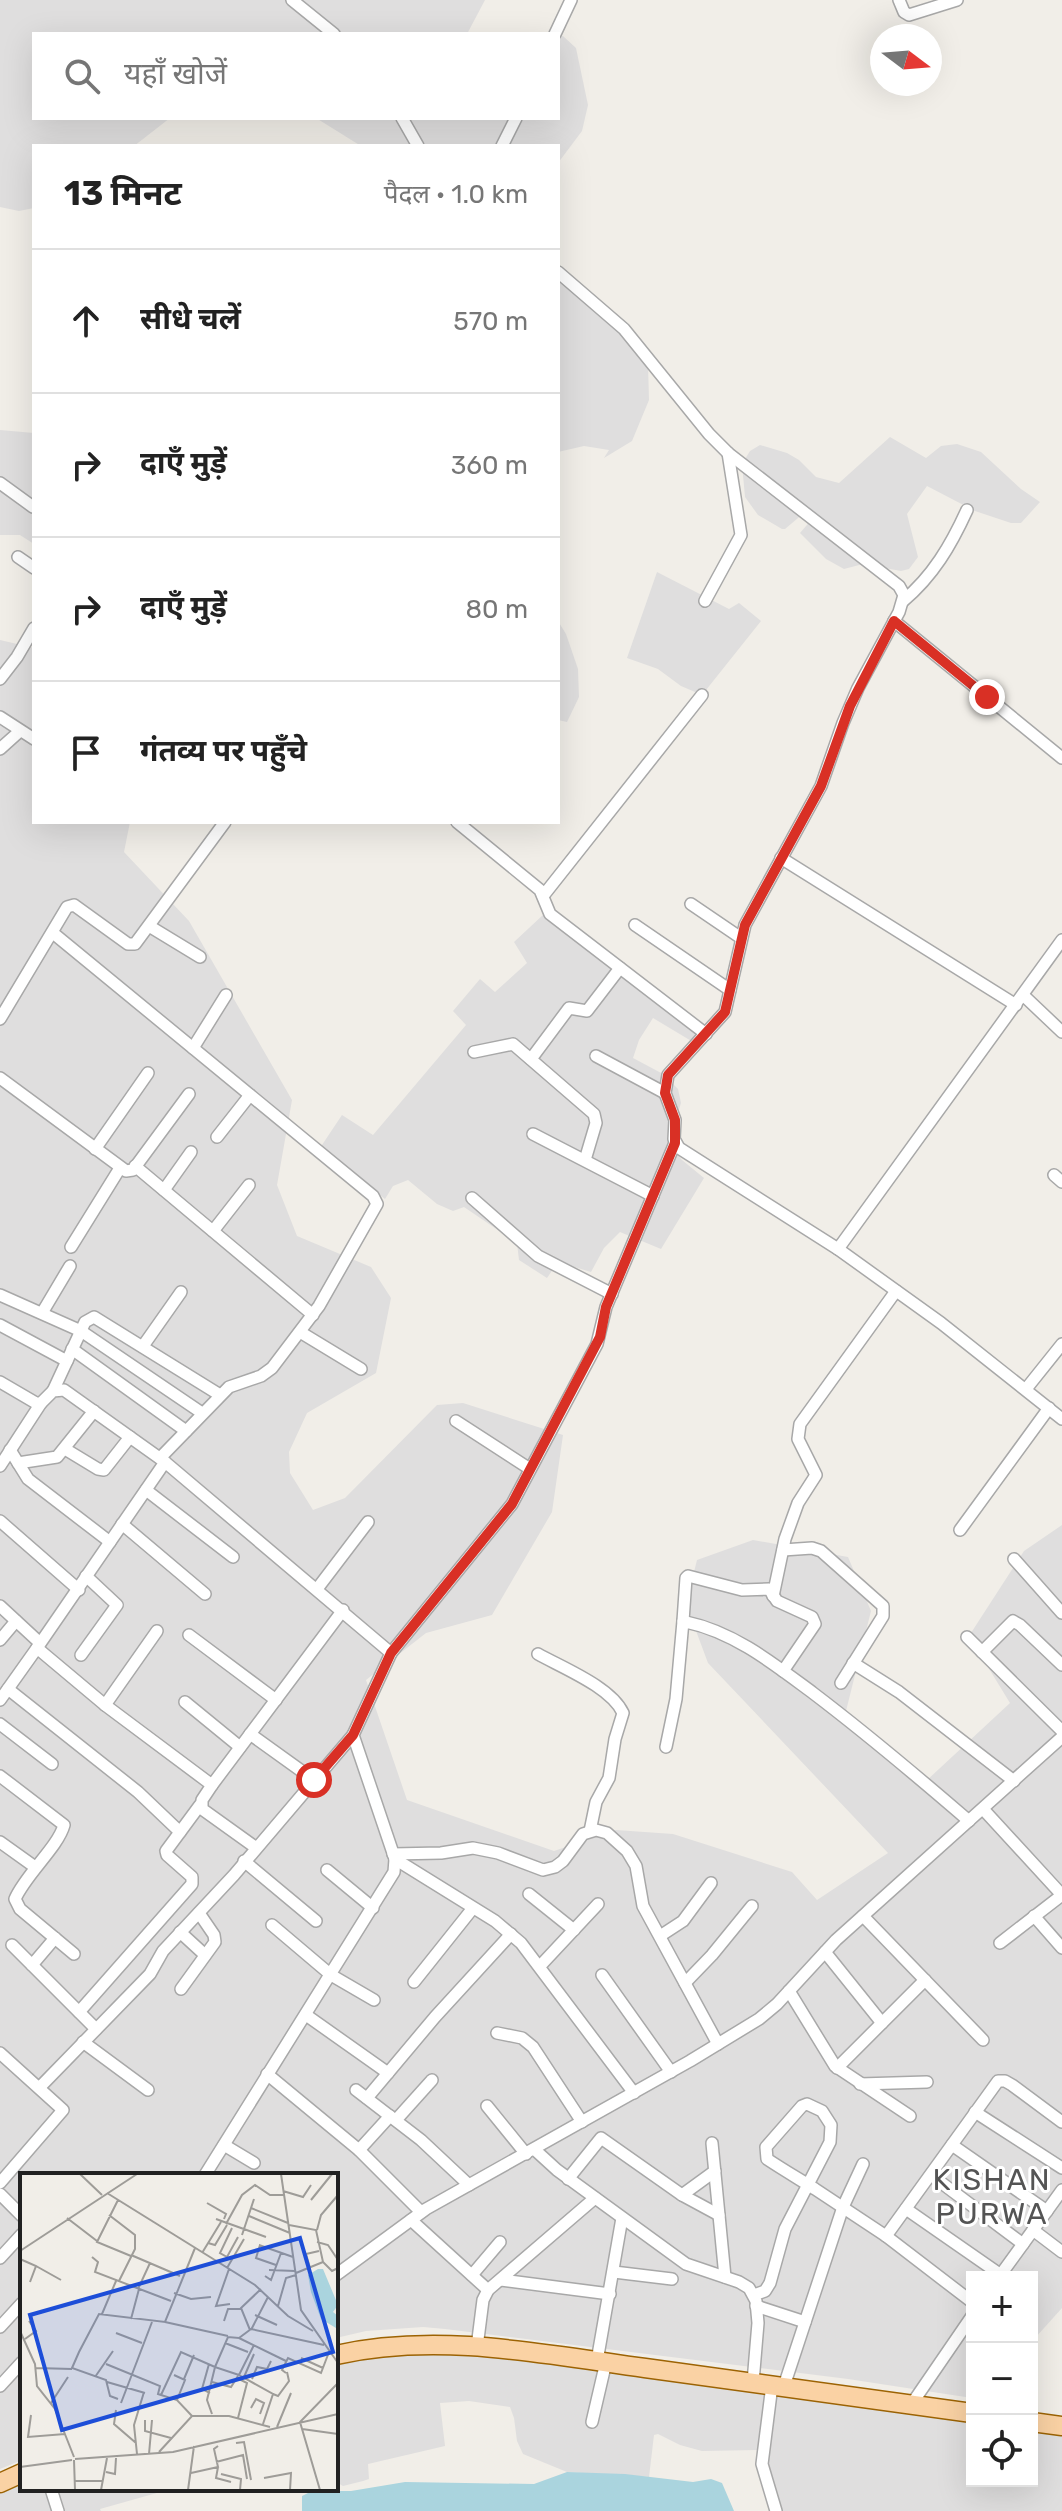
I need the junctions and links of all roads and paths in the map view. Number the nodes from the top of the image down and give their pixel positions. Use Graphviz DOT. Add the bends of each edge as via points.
graph roads {
  1 [pos="292,0"];
  2 [pos="571,0"];
  3 [pos="899,0"];
  4 [pos="957,0"];
  5 [pos="332,32"];
  6 [pos="556,32"];
  7 [pos="403,120"];
  8 [pos="515,120"];
  9 [pos="417,144"];
  10 [pos="503,144"];
  11 [pos="560,274"];
  12 [pos="728,453"];
  13 [pos="0,483"];
  14 [pos="32,506"];
  15 [pos="967,510"];
  16 [pos="18,557"];
  17 [pos="32,567"];
  18 [pos="705,601"];
  19 [pos="903,601"];
  20 [pos="894,621"];
  21 [pos="32,631"];
  22 [pos="0,679"];
  23 [pos="702,695"];
  24 [pos="0,717"];
  25 [pos="20,731"];
  26 [pos="32,738"];
  27 [pos="0,749"];
  28 [pos="1062,758"];
  29 [pos="224,824"];
  30 [pos="459,824"];
  31 [pos="781,858"];
  32 [pos="543,896"];
  33 [pos="691,904"];
  34 [pos="635,925"];
  35 [pos="149,926"];
  36 [pos="53,933"];
  37 [pos="741,938"];
  38 [pos="1062,940"];
  39 [pos="200,957"];
  40 [pos="620,968"];
  41 [pos="730,990"];
  42 [pos="226,995"];
  43 [pos="1020,1000"];
  44 [pos="0,1019"];
  45 [pos="1062,1032"];
  46 [pos="706,1034"];
  47 [pos="193,1048"];
  48 [pos="474,1052"];
  49 [pos="596,1056"];
  50 [pos="531,1059"];
  51 [pos="148,1073"];
  52 [pos="0,1078"];
  53 [pos="665,1093"];
  54 [pos="189,1094"];
  55 [pos="250,1095"];
  56 [pos="533,1134"];
  57 [pos="217,1137"];
  58 [pos="675,1143"];
  59 [pos="95,1149"];
  60 [pos="191,1152"];
  61 [pos="585,1160"];
  62 [pos="135,1166"];
  63 [pos="120,1168"];
  64 [pos="249,1185"];
  65 [pos="164,1190"];
  66 [pos="653,1196"];
  67 [pos="472,1198"];
  68 [pos="213,1231"];
  69 [pos="71,1247"];
  70 [pos="838,1249"];
  71 [pos="70,1266"];
  72 [pos="896,1291"];
  73 [pos="181,1292"];
  74 [pos="612,1294"];
  75 [pos="0,1295"];
  76 [pos="42,1313"];
  77 [pos="313,1315"];
  78 [pos="0,1325"];
  79 [pos="81,1331"];
  80 [pos="300,1332"];
  81 [pos="1062,1344"];
  82 [pos="143,1346"];
  83 [pos="70,1355"];
  84 [pos="361,1369"];
  85 [pos="0,1382"];
  86 [pos="1026,1389"];
  87 [pos="53,1391"];
  88 [pos="220,1395"];
  89 [pos="41,1403"];
  90 [pos="1049,1408"];
  91 [pos="94,1411"];
  92 [pos="202,1413"];
  93 [pos="1062,1419"];
  94 [pos="456,1421"];
  95 [pos="186,1431"];
  96 [pos="130,1437"];
  97 [pos="65,1449"];
  98 [pos="10,1450"];
  99 [pos="162,1460"];
  100 [pos="18,1463"];
  101 [pos="0,1466"];
  102 [pos="530,1469"];
  103 [pos="146,1490"];
  104 [pos="0,1521"];
  105 [pos="368,1522"];
  106 [pos="122,1524"];
  107 [pos="960,1530"];
  108 [pos="110,1542"];
  109 [pos="783,1550"];
  110 [pos="233,1557"];
  111 [pos="1014,1559"];
  112 [pos="86,1576"];
  113 [pos="317,1589"];
  114 [pos="79,1590"];
  115 [pos="205,1594"];
  116 [pos="773,1596"];
  117 [pos="0,1606"];
  118 [pos="343,1610"];
  119 [pos="1062,1613"];
  120 [pos="16,1621"];
  121 [pos="683,1621"];
  122 [pos="157,1631"];
  123 [pos="189,1635"];
  124 [pos="967,1637"];
  125 [pos="0,1640"];
  126 [pos="38,1646"];
  127 [pos="982,1652"];
  128 [pos="391,1653"];
  129 [pos="538,1654"];
  130 [pos="81,1655"];
  131 [pos="853,1663"];
  132 [pos="1062,1665"];
  133 [pos="783,1671"];
  134 [pos="841,1683"];
  135 [pos="8,1689"];
  136 [pos="0,1700"];
  137 [pos="276,1700"];
  138 [pos="185,1702"];
  139 [pos="105,1705"];
  140 [pos="0,1724"];
  141 [pos="1062,1731"];
  142 [pos="250,1734"];
  143 [pos="353,1735"];
  144 [pos="1062,1737"];
  145 [pos="240,1747"];
  146 [pos="666,1747"];
  147 [pos="52,1764"];
  148 [pos="0,1776"];
  149 [pos="314,1780"];
  150 [pos="1014,1781"];
  151 [pos="212,1785"];
  152 [pos="200,1805"];
  153 [pos="983,1809"];
  154 [pos="969,1821"];
  155 [pos="590,1831"];
  156 [pos="180,1832"];
  157 [pos="0,1842"];
  158 [pos="255,1847"];
  159 [pos="394,1857"];
  160 [pos="244,1861"];
  161 [pos="35,1867"];
  162 [pos="327,1870"];
  163 [pos="711,1883"];
  164 [pos="529,1894"];
  165 [pos="598,1904"];
  166 [pos="752,1906"];
  167 [pos="373,1908"];
  168 [pos="473,1908"];
  169 [pos="199,1913"];
  170 [pos="863,1916"];
  171 [pos="1034,1916"];
  172 [pos="316,1921"];
  173 [pos="272,1925"];
  174 [pos="574,1930"];
  175 [pos="180,1932"];
  176 [pos="511,1934"];
  177 [pos="660,1936"];
  178 [pos="55,1938"];
  179 [pos="1000,1943"];
  180 [pos="12,1945"];
  181 [pos="1062,1948"];
  182 [pos="825,1952"];
  183 [pos="74,1954"];
  184 [pos="205,1955"];
  185 [pos="32,1965"];
  186 [pos="540,1966"];
  187 [pos="331,1975"];
  188 [pos="602,1975"];
  189 [pos="925,1980"];
  190 [pos="414,1982"];
  191 [pos="685,1983"];
  192 [pos="181,1989"];
  193 [pos="789,1991"];
  194 [pos="374,2000"];
  195 [pos="79,2012"];
  196 [pos="306,2015"];
  197 [pos="882,2023"];
  198 [pos="96,2029"];
  199 [pos="497,2033"];
  200 [pos="983,2040"];
  201 [pos="83,2042"];
  202 [pos="718,2044"];
  203 [pos="0,2053"];
  204 [pos="837,2068"];
  205 [pos="671,2072"];
  206 [pos="388,2073"];
  207 [pos="267,2074"];
  208 [pos="432,2080"];
  209 [pos="927,2082"];
  210 [pos="860,2084"];
  211 [pos="40,2087"];
  212 [pos="148,2090"];
  213 [pos="356,2090"];
  214 [pos="634,2093"];
  215 [pos="367,2098"];
  216 [pos="487,2106"];
  217 [pos="975,2112"];
  218 [pos="910,2116"];
  219 [pos="393,2118"];
  220 [pos="582,2122"];
  221 [pos="1062,2122"];
  222 [pos="712,2143"];
  223 [pos="224,2145"];
  224 [pos="952,2145"];
  225 [pos="359,2150"];
  226 [pos="530,2151"];
  227 [pos="254,2163"];
  228 [pos="863,2164"];
  229 [pos="1062,2168"];
  230 [pos="715,2171"];
  231 [pos="206,2173"];
  232 [pos="931,2175"];
  233 [pos="568,2179"];
  234 [pos="0,2183"];
  235 [pos="469,2185"];
  236 [pos="808,2185"];
  237 [pos="0,2194"];
  238 [pos="682,2195"];
  239 [pos="1060,2196"];
  240 [pos="595,2198"];
  241 [pos="843,2207"];
  242 [pos="906,2209"];
  243 [pos="1047,2211"];
  244 [pos="20,2214"];
  245 [pos="719,2215"];
  246 [pos="416,2216"];
  247 [pos="622,2218"];
  248 [pos="1033,2230"];
  249 [pos="20,2236"];
  250 [pos="886,2236"];
  251 [pos="500,2242"];
  252 [pos="1023,2244"];
  253 [pos="1062,2252"];
  254 [pos="0,2258"];
  255 [pos="993,2271"];
  256 [pos="1004,2271"];
  257 [pos="614,2272"];
  258 [pos="338,2274"];
  259 [pos="472,2275"];
  260 [pos="725,2277"];
  261 [pos="672,2279"];
  262 [pos="501,2280"];
  263 [pos="488,2290"];
  264 [pos="610,2294"];
  265 [pos="966,2297"];
  266 [pos="755,2301"];
  267 [pos="20,2305"];
  268 [pos="805,2322"];
  269 [pos="966,2325"];
  270 [pos="0,2327"];
  271 [pos="477,2347"];
  272 [pos="338,2355"];
  273 [pos="602,2361"];
  274 [pos="20,2364"];
  275 [pos="753,2382"];
  276 [pos="0,2386"];
  277 [pos="778,2386"];
  278 [pos="911,2405"];
  279 [pos="966,2412"];
  280 [pos="592,2422"];
  281 [pos="1038,2423"];
  282 [pos="1062,2426"];
  283 [pos="52,2491"];
  284 [pos="58,2511"];
  285 [pos="776,2511"];
  1 -- 5 [label="street"];
  2 -- 6 [label="street"];
  3 -- 4 [label="street" via="909,15"];
  7 -- 9 [label="street"];
  8 -- 10 [label="street"];
  11 -- 12 [label="street" via="624,329"];
  12 -- 18 [label="street" via="741,535"];
  12 -- 19 [label="street" via="899,586"];
  13 -- 14 [label="street"];
  15 -- 19 [label="street" via="931,573"];
  16 -- 17 [label="street"];
  19 -- 20 [label="street"];
  20 -- 28 [label="street"];
  20 -- 31 [label="street" via="850,706 821,786"];
  21 -- 22 [label="street"];
  23 -- 32 [label="street"];
  24 -- 25 [label="street"];
  25 -- 26 [label="street"];
  25 -- 27 [label="street"];
  29 -- 35 [label="street"];
  30 -- 32 [label="street"];
  31 -- 37 [label="street"];
  31 -- 43 [label="street"];
  32 -- 40 [label="street" via="550,914"];
  33 -- 37 [label="street"];
  34 -- 41 [label="street"];
  35 -- 36 [label="street" via="130,944 70,905"];
  35 -- 39 [label="street"];
  36 -- 44 [label="street"];
  36 -- 47 [label="street"];
  37 -- 41 [label="street"];
  38 -- 43 [label="street"];
  40 -- 46 [label="street"];
  40 -- 50 [label="street" via="587,1011 569,1008"];
  41 -- 46 [label="street" via="725,1012"];
  42 -- 47 [label="street"];
  43 -- 45 [label="street"];
  43 -- 70 [label="street"];
  46 -- 53 [label="street" via="668,1075"];
  47 -- 55 [label="street"];
  48 -- 50 [label="street" via="513,1044"];
  49 -- 53 [label="street"];
  50 -- 61 [label="street" via="594,1114"];
  51 -- 59 [label="street"];
  52 -- 59 [label="street"];
  53 -- 58 [label="street" via="675,1120"];
  54 -- 62 [label="street"];
  55 -- 57 [label="street"];
  55 -- 77 [label="street" via="376,1200 376,1209"];
  56 -- 61 [label="street"];
  58 -- 66 [label="street"];
  58 -- 70 [label="street"];
  59 -- 63 [label="street"];
  60 -- 65 [label="street"];
  61 -- 66 [label="street"];
  62 -- 63 [label="street" via="130,1172"];
  62 -- 65 [label="street"];
  63 -- 69 [label="street"];
  64 -- 68 [label="street"];
  65 -- 68 [label="street"];
  66 -- 74 [label="street"];
  67 -- 74 [label="street" via="538,1256"];
  68 -- 77 [label="street"];
  70 -- 72 [label="street"];
  71 -- 76 [label="street"];
  72 -- 86 [label="street"];
  72 -- 109 [label="street" via="800,1424 798,1439 816,1475 798,1503"];
  73 -- 82 [label="street"];
  74 -- 102 [label="street" via="597,1344"];
  75 -- 76 [label="street"];
  76 -- 79 [label="street"];
  77 -- 80 [label="street"];
  78 -- 83 [label="street"];
  79 -- 82 [label="street" via="94,1317"];
  79 -- 83 [label="street"];
  79 -- 92 [label="street"];
  80 -- 84 [label="street"];
  80 -- 88 [label="street" via="267,1373 238,1382"];
  81 -- 86 [label="street"];
  82 -- 88 [label="street"];
  83 -- 87 [label="street"];
  83 -- 95 [label="street"];
  85 -- 89 [label="street"];
  86 -- 90 [label="street"];
  87 -- 89 [label="street"];
  87 -- 91 [label="street" via="64,1390"];
  88 -- 92 [label="street"];
  89 -- 98 [label="street"];
  90 -- 93 [label="street"];
  90 -- 107 [label="street"];
  91 -- 96 [label="street"];
  91 -- 97 [label="street"];
  92 -- 95 [label="street"];
  94 -- 102 [label="street"];
  95 -- 99 [label="street"];
  96 -- 97 [label="street" via="104,1470"];
  96 -- 99 [label="street"];
  97 -- 100 [label="street" via="53,1459"];
  98 -- 100 [label="street"];
  98 -- 101 [label="street"];
  99 -- 103 [label="street"];
  99 -- 113 [label="street"];
  100 -- 108 [label="street" via="28,1479"];
  102 -- 128 [label="street" via="504,1516"];
  103 -- 106 [label="street"];
  103 -- 110 [label="street"];
  104 -- 114 [label="street"];
  105 -- 113 [label="street"];
  106 -- 108 [label="street"];
  106 -- 115 [label="street"];
  108 -- 112 [label="street"];
  109 -- 116 [label="street"];
  109 -- 131 [label="street" via="821,1551 883,1606 883,1616"];
  111 -- 119 [label="street"];
  112 -- 114 [label="street"];
  112 -- 130 [label="street" via="117,1605"];
  113 -- 118 [label="street"];
  114 -- 126 [label="street"];
  116 -- 121 [label="street" via="766,1589 742,1590 688,1576"];
  116 -- 133 [label="street" via="812,1617 815,1624"];
  117 -- 120 [label="street"];
  118 -- 128 [label="street"];
  118 -- 137 [label="street"];
  120 -- 125 [label="street"];
  120 -- 126 [label="street"];
  121 -- 133 [label="street" via="735,1640"];
  121 -- 146 [label="street"];
  122 -- 139 [label="street"];
  123 -- 137 [label="street"];
  124 -- 127 [label="street"];
  126 -- 135 [label="street"];
  126 -- 139 [label="street"];
  127 -- 132 [label="street" via="1013,1621"];
  127 -- 141 [label="street"];
  128 -- 143 [label="street"];
  129 -- 155 [label="street" via="604,1691 623,1713 609,1778 596,1802"];
  131 -- 134 [label="street"];
  131 -- 150 [label="street"];
  133 -- 154 [label="street"];
  135 -- 136 [label="street"];
  135 -- 156 [label="street"];
  137 -- 142 [label="street"];
  138 -- 145 [label="street"];
  139 -- 151 [label="street"];
  140 -- 147 [label="street"];
  142 -- 145 [label="street"];
  142 -- 149 [label="street"];
  143 -- 149 [label="street"];
  143 -- 159 [label="street"];
  144 -- 150 [label="street"];
  145 -- 151 [label="street"];
  148 -- 161 [label="street" via="64,1825"];
  149 -- 158 [label="street"];
  150 -- 153 [label="street"];
  151 -- 152 [label="street"];
  152 -- 156 [label="street"];
  152 -- 158 [label="street"];
  153 -- 154 [label="street"];
  153 -- 171 [label="street" via="1062,1895"];
  154 -- 170 [label="street"];
  155 -- 159 [label="street" via="563,1861 543,1870 473,1848"];
  155 -- 177 [label="street" via="607,1833 627,1851 638,1873 643,1906"];
  156 -- 195 [label="street" via="166,1851 192,1877 192,1884"];
  157 -- 161 [label="street"];
  158 -- 160 [label="street"];
  159 -- 167 [label="street" via="394,1872"];
  159 -- 168 [label="street"];
  160 -- 169 [label="street"];
  160 -- 172 [label="street"];
  161 -- 178 [label="street" via="16,1904"];
  162 -- 167 [label="street"];
  163 -- 177 [label="street" via="683,1921"];
  164 -- 174 [label="street"];
  165 -- 174 [label="street"];
  166 -- 191 [label="street"];
  167 -- 187 [label="street"];
  168 -- 176 [label="street"];
  168 -- 190 [label="street"];
  169 -- 175 [label="street"];
  169 -- 184 [label="street" via="215,1939"];
  170 -- 182 [label="street"];
  170 -- 189 [label="street"];
  171 -- 179 [label="street"];
  171 -- 181 [label="street"];
  173 -- 187 [label="street"];
  174 -- 186 [label="street"];
  175 -- 184 [label="street"];
  175 -- 198 [label="street" via="150,1974"];
  176 -- 186 [label="street"];
  176 -- 206 [label="street"];
  177 -- 191 [label="street"];
  178 -- 183 [label="street"];
  178 -- 185 [label="street"];
  180 -- 185 [label="street"];
  182 -- 193 [label="street"];
  182 -- 197 [label="street"];
  184 -- 192 [label="street"];
  185 -- 195 [label="street"];
  186 -- 214 [label="street"];
  187 -- 194 [label="street"];
  187 -- 196 [label="street"];
  188 -- 205 [label="street"];
  189 -- 197 [label="street"];
  189 -- 200 [label="street"];
  191 -- 202 [label="street"];
  193 -- 202 [label="street" via="759,2019"];
  193 -- 204 [label="street"];
  195 -- 198 [label="street"];
  196 -- 206 [label="street"];
  196 -- 207 [label="street"];
  197 -- 204 [label="street"];
  198 -- 201 [label="street"];
  199 -- 220 [label="street" via="522,2038 533,2047"];
  201 -- 211 [label="street"];
  201 -- 212 [label="street"];
  202 -- 205 [label="street"];
  203 -- 211 [label="street"];
  204 -- 210 [label="street"];
  205 -- 214 [label="street"];
  206 -- 215 [label="street"];
  207 -- 223 [label="street"];
  207 -- 225 [label="street"];
  208 -- 219 [label="street"];
  209 -- 210 [label="street"];
  210 -- 218 [label="street"];
  211 -- 234 [label="street" via="62,2114"];
  213 -- 215 [label="street"];
  214 -- 220 [label="street"];
  215 -- 219 [label="street"];
  216 -- 226 [label="street"];
  217 -- 221 [label="street" via="998,2081 1005,2081"];
  217 -- 224 [label="street"];
  217 -- 229 [label="street"];
  219 -- 225 [label="street"];
  219 -- 235 [label="street"];
  220 -- 226 [label="street"];
  222 -- 230 [label="street"];
  223 -- 227 [label="street"];
  223 -- 231 [label="street"];
  224 -- 232 [label="street"];
  224 -- 243 [label="street"];
  225 -- 246 [label="street"];
  226 -- 233 [label="street"];
  226 -- 235 [label="street"];
  228 -- 241 [label="street"];
  230 -- 238 [label="street"];
  230 -- 245 [label="street"];
  232 -- 242 [label="street"];
  232 -- 252 [label="street"];
  233 -- 238 [label="street" via="601,2138"];
  233 -- 240 [label="street"];
  235 -- 246 [label="street"];
  236 -- 236 [label="street" via="765,2154 807,2104 822,2111 832,2131"];
  236 -- 241 [label="street"];
  236 -- 266 [label="street" via="785,2229 770,2283"];
  237 -- 244 [label="street"];
  238 -- 245 [label="street"];
  239 -- 243 [label="street"];
  240 -- 247 [label="street"];
  240 -- 262 [label="street"];
  241 -- 250 [label="street"];
  241 -- 268 [label="street"];
  242 -- 250 [label="street"];
  242 -- 255 [label="street"];
  243 -- 248 [label="street"];
  245 -- 260 [label="street"];
  246 -- 258 [label="street"];
  246 -- 259 [label="street"];
  247 -- 257 [label="street"];
  247 -- 260 [label="street" via="686,2264"];
  248 -- 252 [label="street"];
  248 -- 253 [label="street"];
  249 -- 254 [label="street"];
  250 -- 265 [label="street"];
  251 -- 259 [label="street"];
  252 -- 256 [label="street"];
  257 -- 261 [label="street"];
  257 -- 264 [label="street"];
  259 -- 263 [label="street"];
  260 -- 266 [label="street" via="739,2282"];
  262 -- 263 [label="street"];
  262 -- 264 [label="street"];
  263 -- 271 [label="street"];
  264 -- 273 [label="street"];
  266 -- 268 [label="street"];
  266 -- 275 [label="street"];
  267 -- 270 [label="street"];
  268 -- 277 [label="street"];
  269 -- 278 [label="street"];
  271 -- 272 [label="main road" via="437,2343"];
  271 -- 273 [label="main road"];
  273 -- 275 [label="main road"];
  273 -- 280 [label="street"];
  274 -- 276 [label="street"];
  275 -- 277 [label="main road"];
  277 -- 278 [label="main road"];
  277 -- 285 [label="street" via="762,2464"];
  278 -- 279 [label="main road"];
  281 -- 282 [label="main road"];
  283 -- 284 [label="street"];
}
